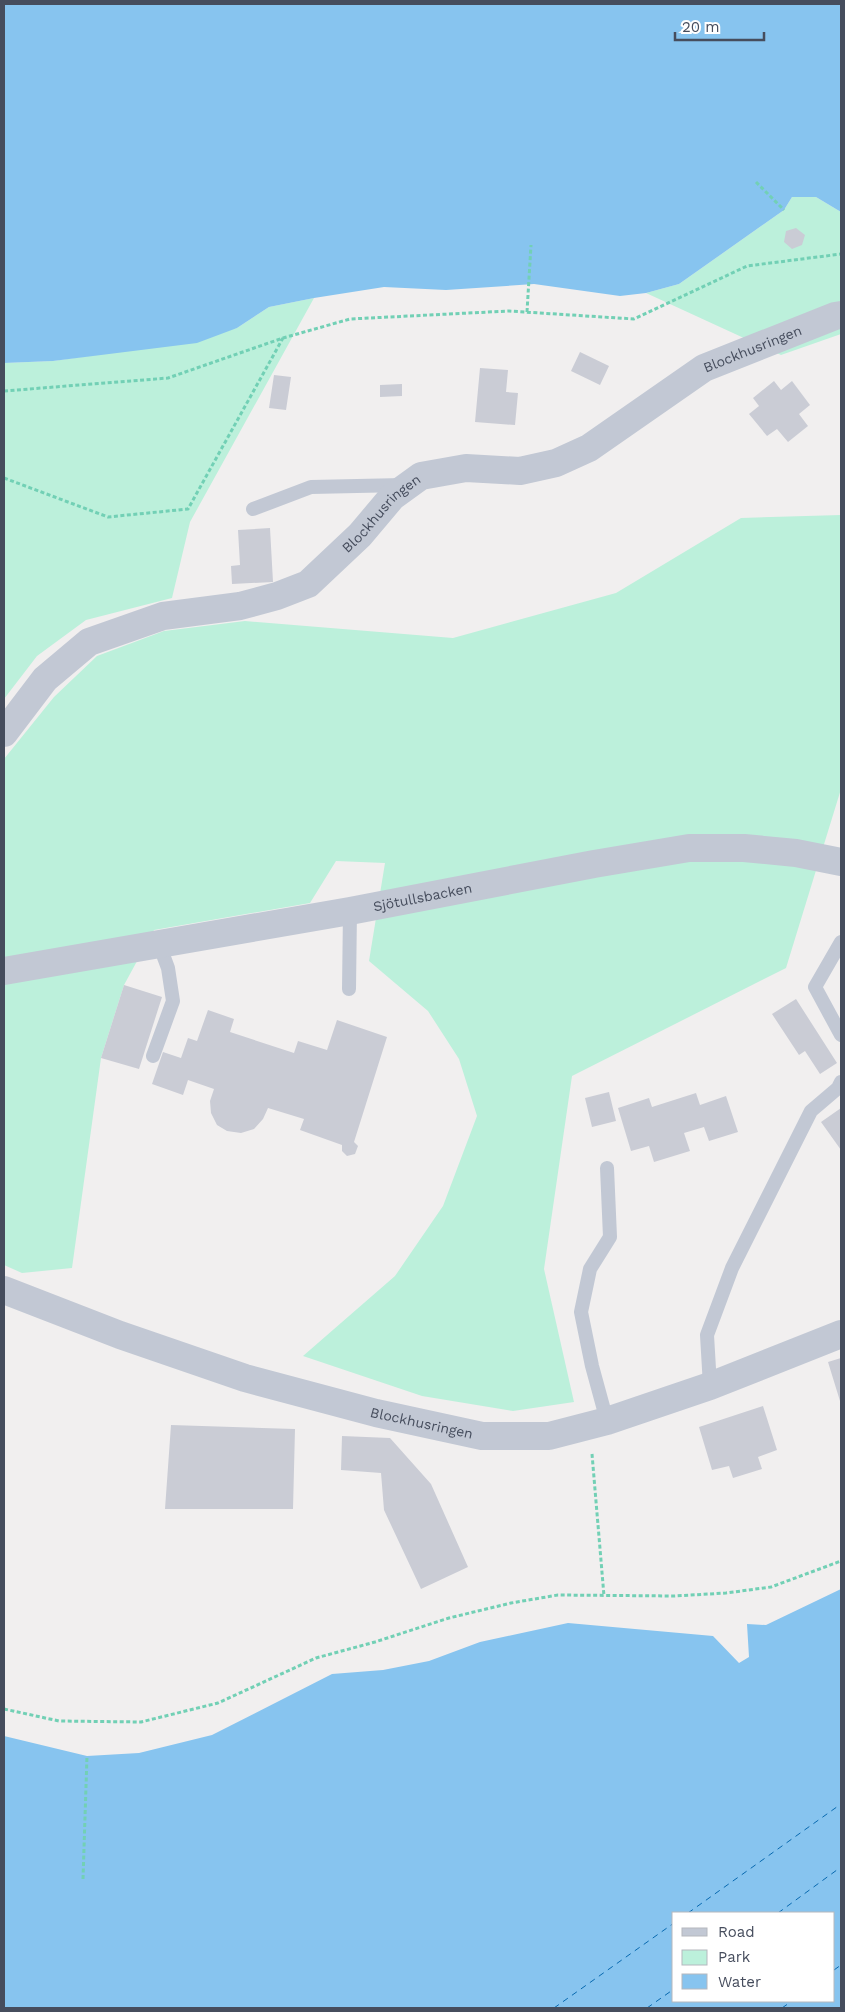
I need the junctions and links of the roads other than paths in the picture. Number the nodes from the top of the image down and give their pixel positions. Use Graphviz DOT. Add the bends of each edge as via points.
graph roads {
  1 [pos="841,315"];
  2 [pos="408,485"];
  3 [pos="253,509"];
  4 [pos="4,733"];
  5 [pos="841,862"];
  6 [pos="350,911"];
  7 [pos="841,942"];
  8 [pos="158,944"];
  9 [pos="4,971"];
  10 [pos="349,989"];
  11 [pos="841,1035"];
  12 [pos="153,1056"];
  13 [pos="841,1082"];
  14 [pos="607,1168"];
  15 [pos="4,1290"];
  16 [pos="841,1334"];
  17 [pos="710,1386"];
  18 [pos="598,1423"];
  1 -- 2 [label="street, Blockhusringen" via="704,368 589,448 556,463 520,471 466,468 421,476"];
  2 -- 3 [label="lane" via="311,487"];
  2 -- 4 [label="street, Blockhusringen" via="392,497 360,535 308,584 240,606 163,616 89,642 45,678"];
  5 -- 6 [label="street, Sjötullsbacken" via="753,849 689,848"];
  6 -- 8 [label="street, Sjötullsbacken"];
  6 -- 10 [label="lane"];
  7 -- 11 [label="lane" via="815,987"];
  8 -- 9 [label="street, Sjötullsbacken"];
  8 -- 12 [label="lane" via="168,968 173,1001"];
  13 -- 17 [label="lane" via="811,1111 732,1268 707,1335"];
  14 -- 18 [label="lane" via="610,1237 590,1269 581,1312 592,1366"];
  15 -- 18 [label="street, Blockhusringen" via="245,1378 376,1413 482,1436 549,1436"];
  16 -- 17 [label="street, Blockhusringen"];
  17 -- 18 [label="street, Blockhusringen"];
}
